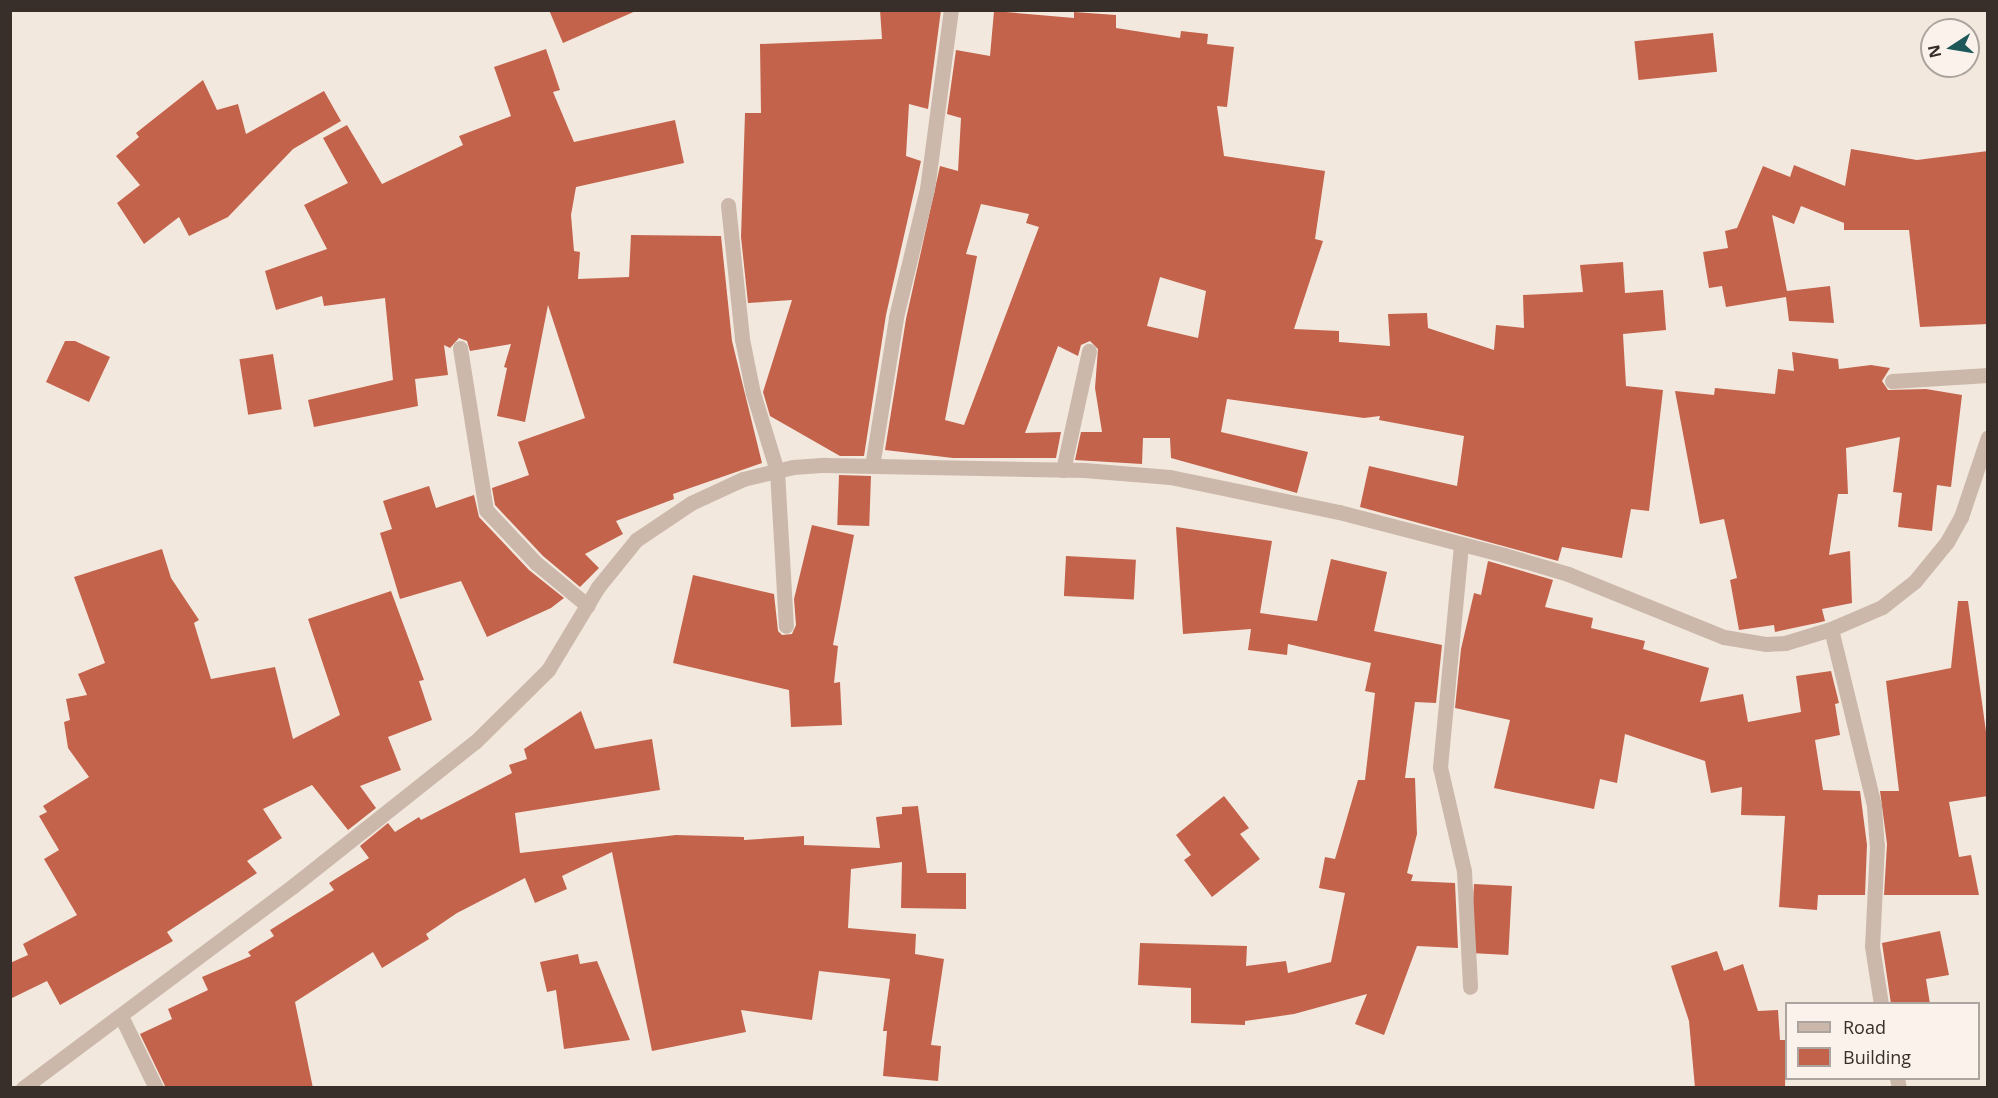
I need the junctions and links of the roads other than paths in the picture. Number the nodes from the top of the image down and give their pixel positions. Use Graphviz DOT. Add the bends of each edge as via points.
graph roads {
  1 [pos="951,10"];
  2 [pos="728,205"];
  3 [pos="459,348"];
  4 [pos="1089,351"];
  5 [pos="1988,375"];
  6 [pos="1892,381"];
  7 [pos="1988,437"];
  8 [pos="872,466"];
  9 [pos="1063,470"];
  10 [pos="777,471"];
  11 [pos="1461,545"];
  12 [pos="588,606"];
  13 [pos="786,626"];
  14 [pos="1831,629"];
  15 [pos="1470,987"];
  16 [pos="1881,1002"];
  17 [pos="121,1016"];
  18 [pos="23,1088"];
  19 [pos="156,1088"];
  1 -- 8 [label="street" via="927,189 896,317"];
  2 -- 10 [label="street" via="742,339 753,393"];
  3 -- 12 [label="street" via="486,510 536,563"];
  4 -- 9 [label="street"];
  5 -- 6 [label="street"];
  7 -- 14 [label="street" via="1961,517 1932,564 1882,607"];
  8 -- 9 [label="street"];
  8 -- 10 [label="street" via="793,466"];
  9 -- 11 [label="street" via="1170,477 1339,512"];
  10 -- 12 [label="street" via="709,493 652,528 624,553"];
  10 -- 13 [label="street"];
  11 -- 14 [label="street" via="1568,574 1699,628 1744,642 1785,643"];
  11 -- 15 [label="street" via="1440,767 1464,872"];
  12 -- 17 [label="street" via="548,670 475,742"];
  14 -- 16 [label="street" via="1874,806 1877,846 1872,946"];
  17 -- 18 [label="street"];
  17 -- 19 [label="street"];
}
